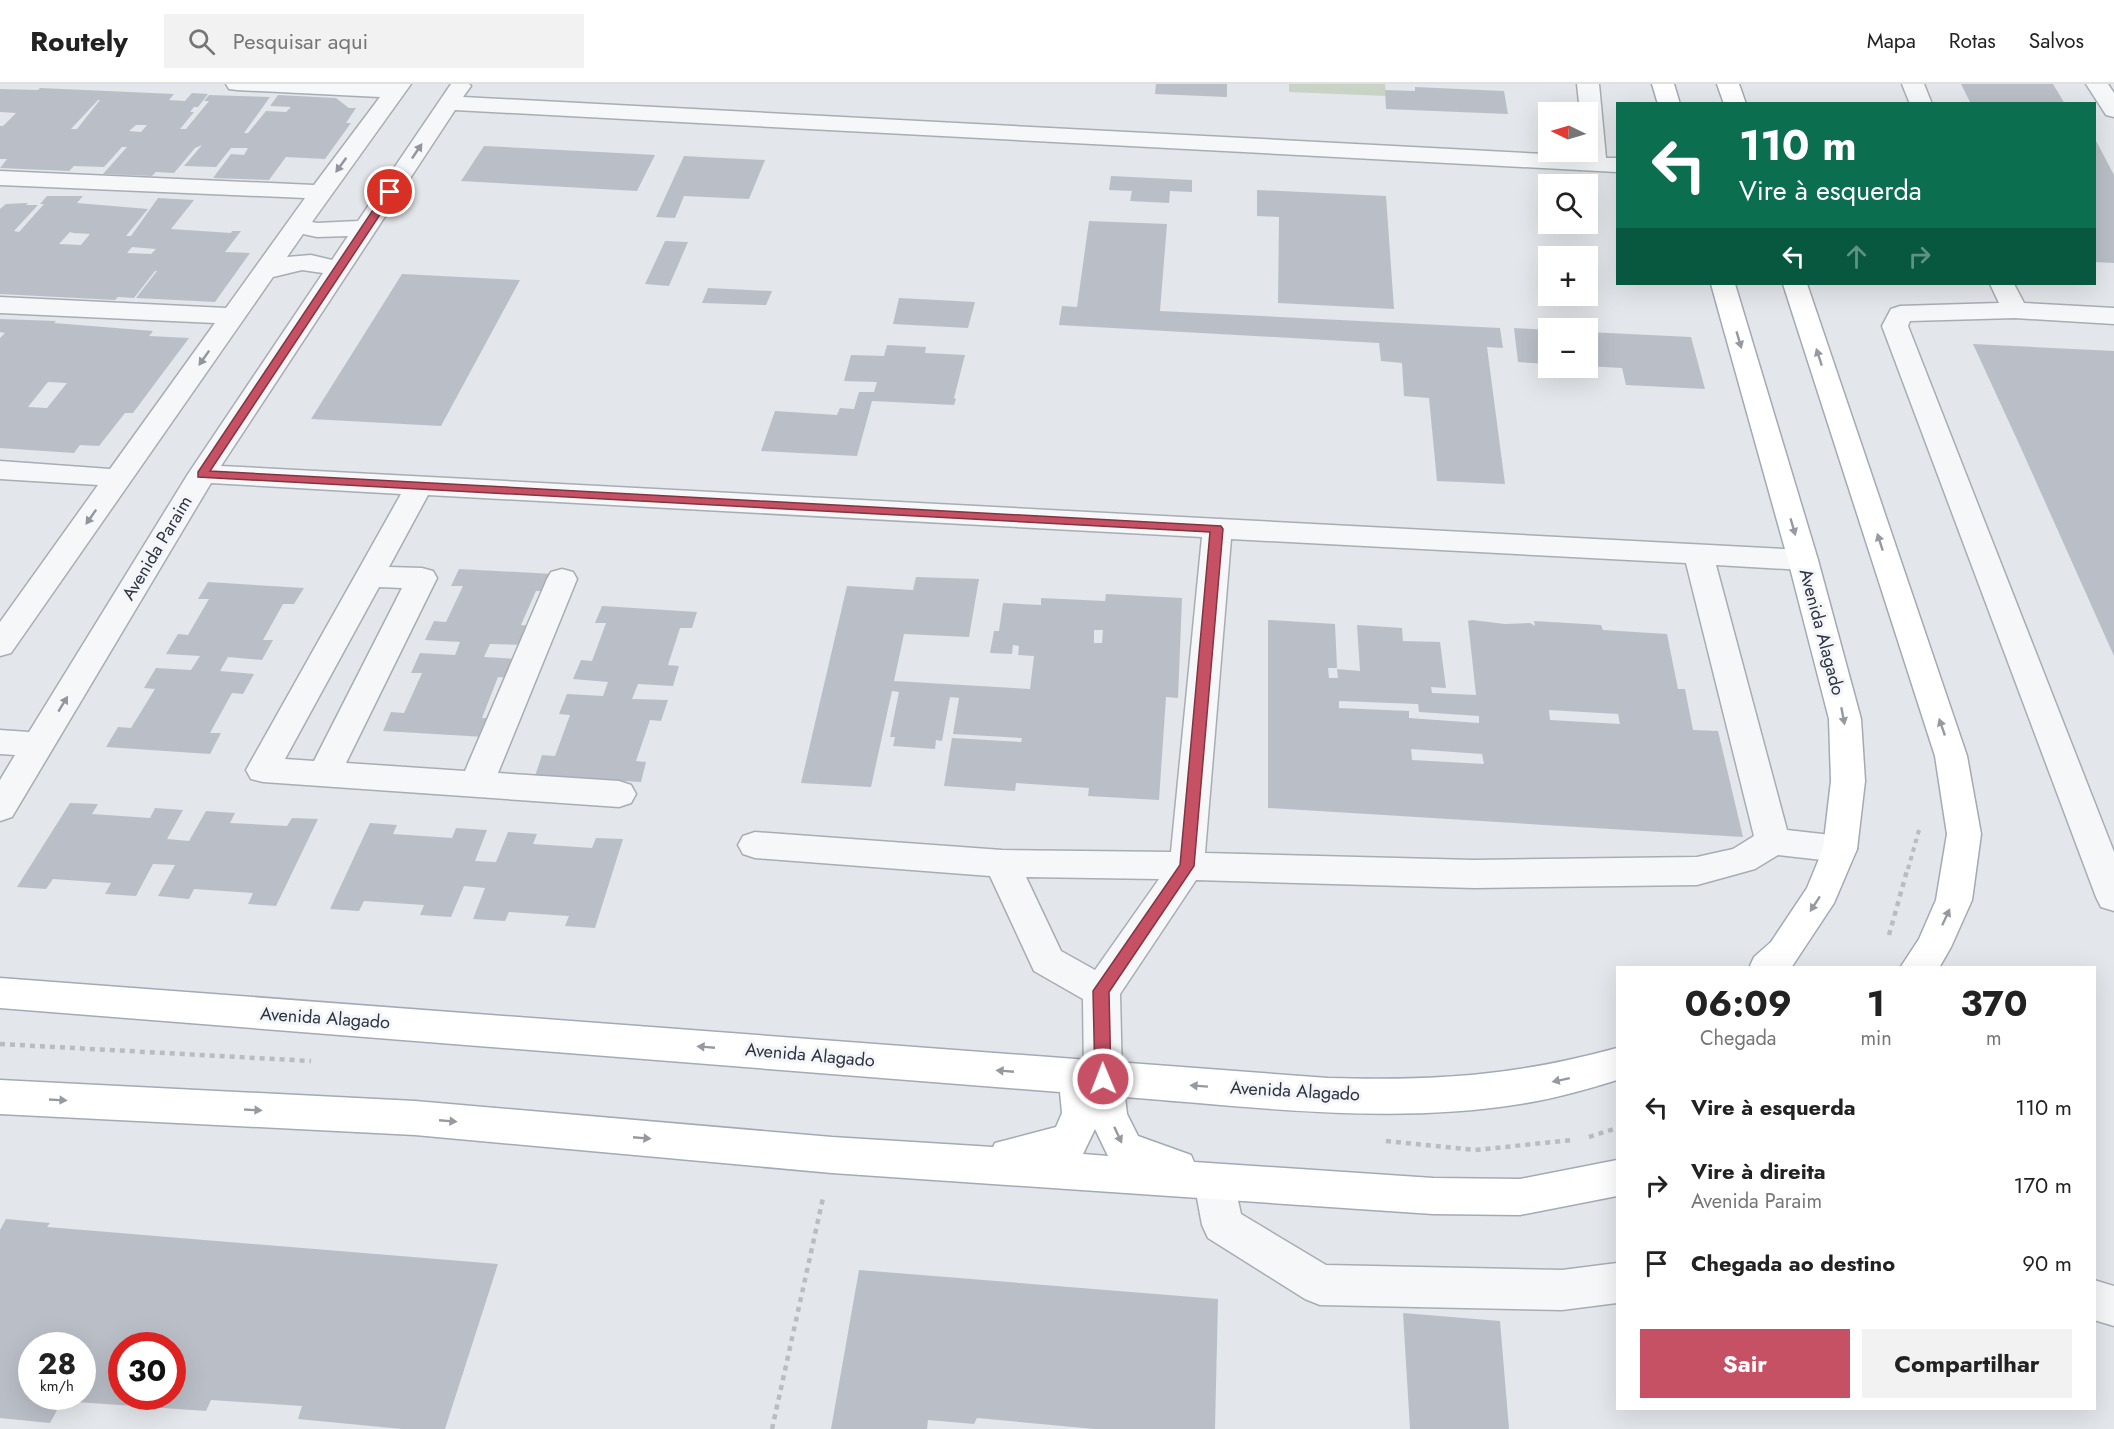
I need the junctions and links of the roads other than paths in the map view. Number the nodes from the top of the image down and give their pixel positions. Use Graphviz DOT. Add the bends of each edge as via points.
graph roads {
  1 [pos="237,84"];
  2 [pos="521,84"];
  3 [pos="1588,84"];
  4 [pos="1663,84"];
  5 [pos="1728,84"];
  6 [pos="1913,84"];
  7 [pos="2097,84"];
  8 [pos="398,87"];
  9 [pos="455,94"];
  10 [pos="2113,100"];
  11 [pos="1668,102"];
  12 [pos="1734,102"];
  13 [pos="1920,102"];
  14 [pos="506,106"];
  15 [pos="1606,164"];
  16 [pos="0,178"];
  17 [pos="321,192"];
  18 [pos="298,226"];
  19 [pos="366,228"];
  20 [pos="267,271"];
  21 [pos="337,271"];
  22 [pos="1723,285"];
  23 [pos="1795,285"];
  24 [pos="2008,297"];
  25 [pos="0,305"];
  26 [pos="234,316"];
  27 [pos="2114,316"];
  28 [pos="0,470"];
  29 [pos="202,474"];
  30 [pos="119,477"];
  31 [pos="419,486"];
  32 [pos="1217,529"];
  33 [pos="1700,555"];
  34 [pos="1803,560"];
  35 [pos="368,577"];
  36 [pos="562,579"];
  37 [pos="0,645"];
  38 [pos="0,742"];
  39 [pos="38,744"];
  40 [pos="324,774"];
  41 [pos="477,784"];
  42 [pos="619,794"];
  43 [pos="0,808"];
  44 [pos="1773,841"];
  45 [pos="755,845"];
  46 [pos="1840,849"];
  47 [pos="1002,863"];
  48 [pos="1187,866"];
  49 [pos="2114,897"];
  50 [pos="1769,966"];
  51 [pos="1919,966"];
  52 [pos="1101,991"];
  53 [pos="0,993"];
  54 [pos="1616,1064"];
  55 [pos="1090,1078"];
  56 [pos="0,1097"];
  57 [pos="975,1163"];
  58 [pos="1616,1178"];
  59 [pos="1214,1182"];
  60 [pos="1616,1283"];
  61 [pos="2096,1301"];
  62 [pos="2114,1306"];
  1 -- 8 [label="street"];
  2 -- 14 [label="street"];
  3 -- 15 [label="street"];
  4 -- 11 [label="main road"];
  5 -- 12 [label="main road"];
  6 -- 13 [label="street"];
  7 -- 10 [label="street"];
  8 -- 17 [label="street, one-way"];
  9 -- 14 [label="street"];
  19 -- 9 [label="street, Avenida Paraim, one-way"];
  14 -- 15 [label="street"];
  16 -- 17 [label="street"];
  17 -- 18 [label="street"];
  18 -- 19 [label="street" via="317,230"];
  18 -- 20 [label="street"];
  19 -- 21 [label="street, Avenida Paraim"];
  20 -- 21 [label="street" via="294,262 326,264"];
  20 -- 26 [label="street"];
  21 -- 29 [label="street, Avenida Paraim"];
  22 -- 34 [label="main road, Avenida Alagado, one-way"];
  51 -- 23 [label="main road, one-way" via="1933,947 1954,900 1964,834 1951,756"];
  24 -- 27 [label="street"];
  24 -- 49 [label="street" via="1900,314 1895,326"];
  25 -- 26 [label="street"];
  26 -- 30 [label="street, one-way"];
  28 -- 30 [label="street"];
  29 -- 31 [label="street"];
  39 -- 29 [label="street, Avenida Paraim, one-way"];
  30 -- 37 [label="street, one-way"];
  31 -- 32 [label="street"];
  31 -- 35 [label="street"];
  32 -- 33 [label="street"];
  32 -- 48 [label="street"];
  33 -- 34 [label="street"];
  33 -- 44 [label="street"];
  34 -- 46 [label="main road, Avenida Alagado, one-way" via="1845,719 1848,781"];
  35 -- 40 [label="street" via="422,578"];
  35 -- 40 [label="street" via="263,770"];
  36 -- 41 [label="street"];
  38 -- 39 [label="street"];
  39 -- 43 [label="street, Avenida Paraim"];
  40 -- 41 [label="street"];
  41 -- 42 [label="street"];
  44 -- 46 [label="street"];
  44 -- 48 [label="street" via="1743,860 1697,871 1474,874"];
  45 -- 47 [label="street"];
  46 -- 50 [label="main road, Avenida Alagado, one-way" via="1822,893 1784,952"];
  47 -- 48 [label="street"];
  47 -- 52 [label="street" via="1047,961"];
  48 -- 52 [label="street"];
  52 -- 55 [label="street"];
  55 -- 53 [label="main road, Avenida Alagado, one-way"];
  54 -- 55 [label="main road, Avenida Alagado, one-way" via="1582,1076 1510,1091 1441,1097 1343,1095"];
  55 -- 57 [label="main road" via="1070,1142"];
  55 -- 59 [label="main road, one-way" via="1124,1148"];
  56 -- 57 [label="main road, one-way" via="415,1118 832,1155"];
  57 -- 59 [label="main road"];
  58 -- 59 [label="main road" via="1520,1197 1433,1196"];
  59 -- 60 [label="street" via="1223,1225 1320,1285 1562,1290"];
  61 -- 62 [label="street"];
}
